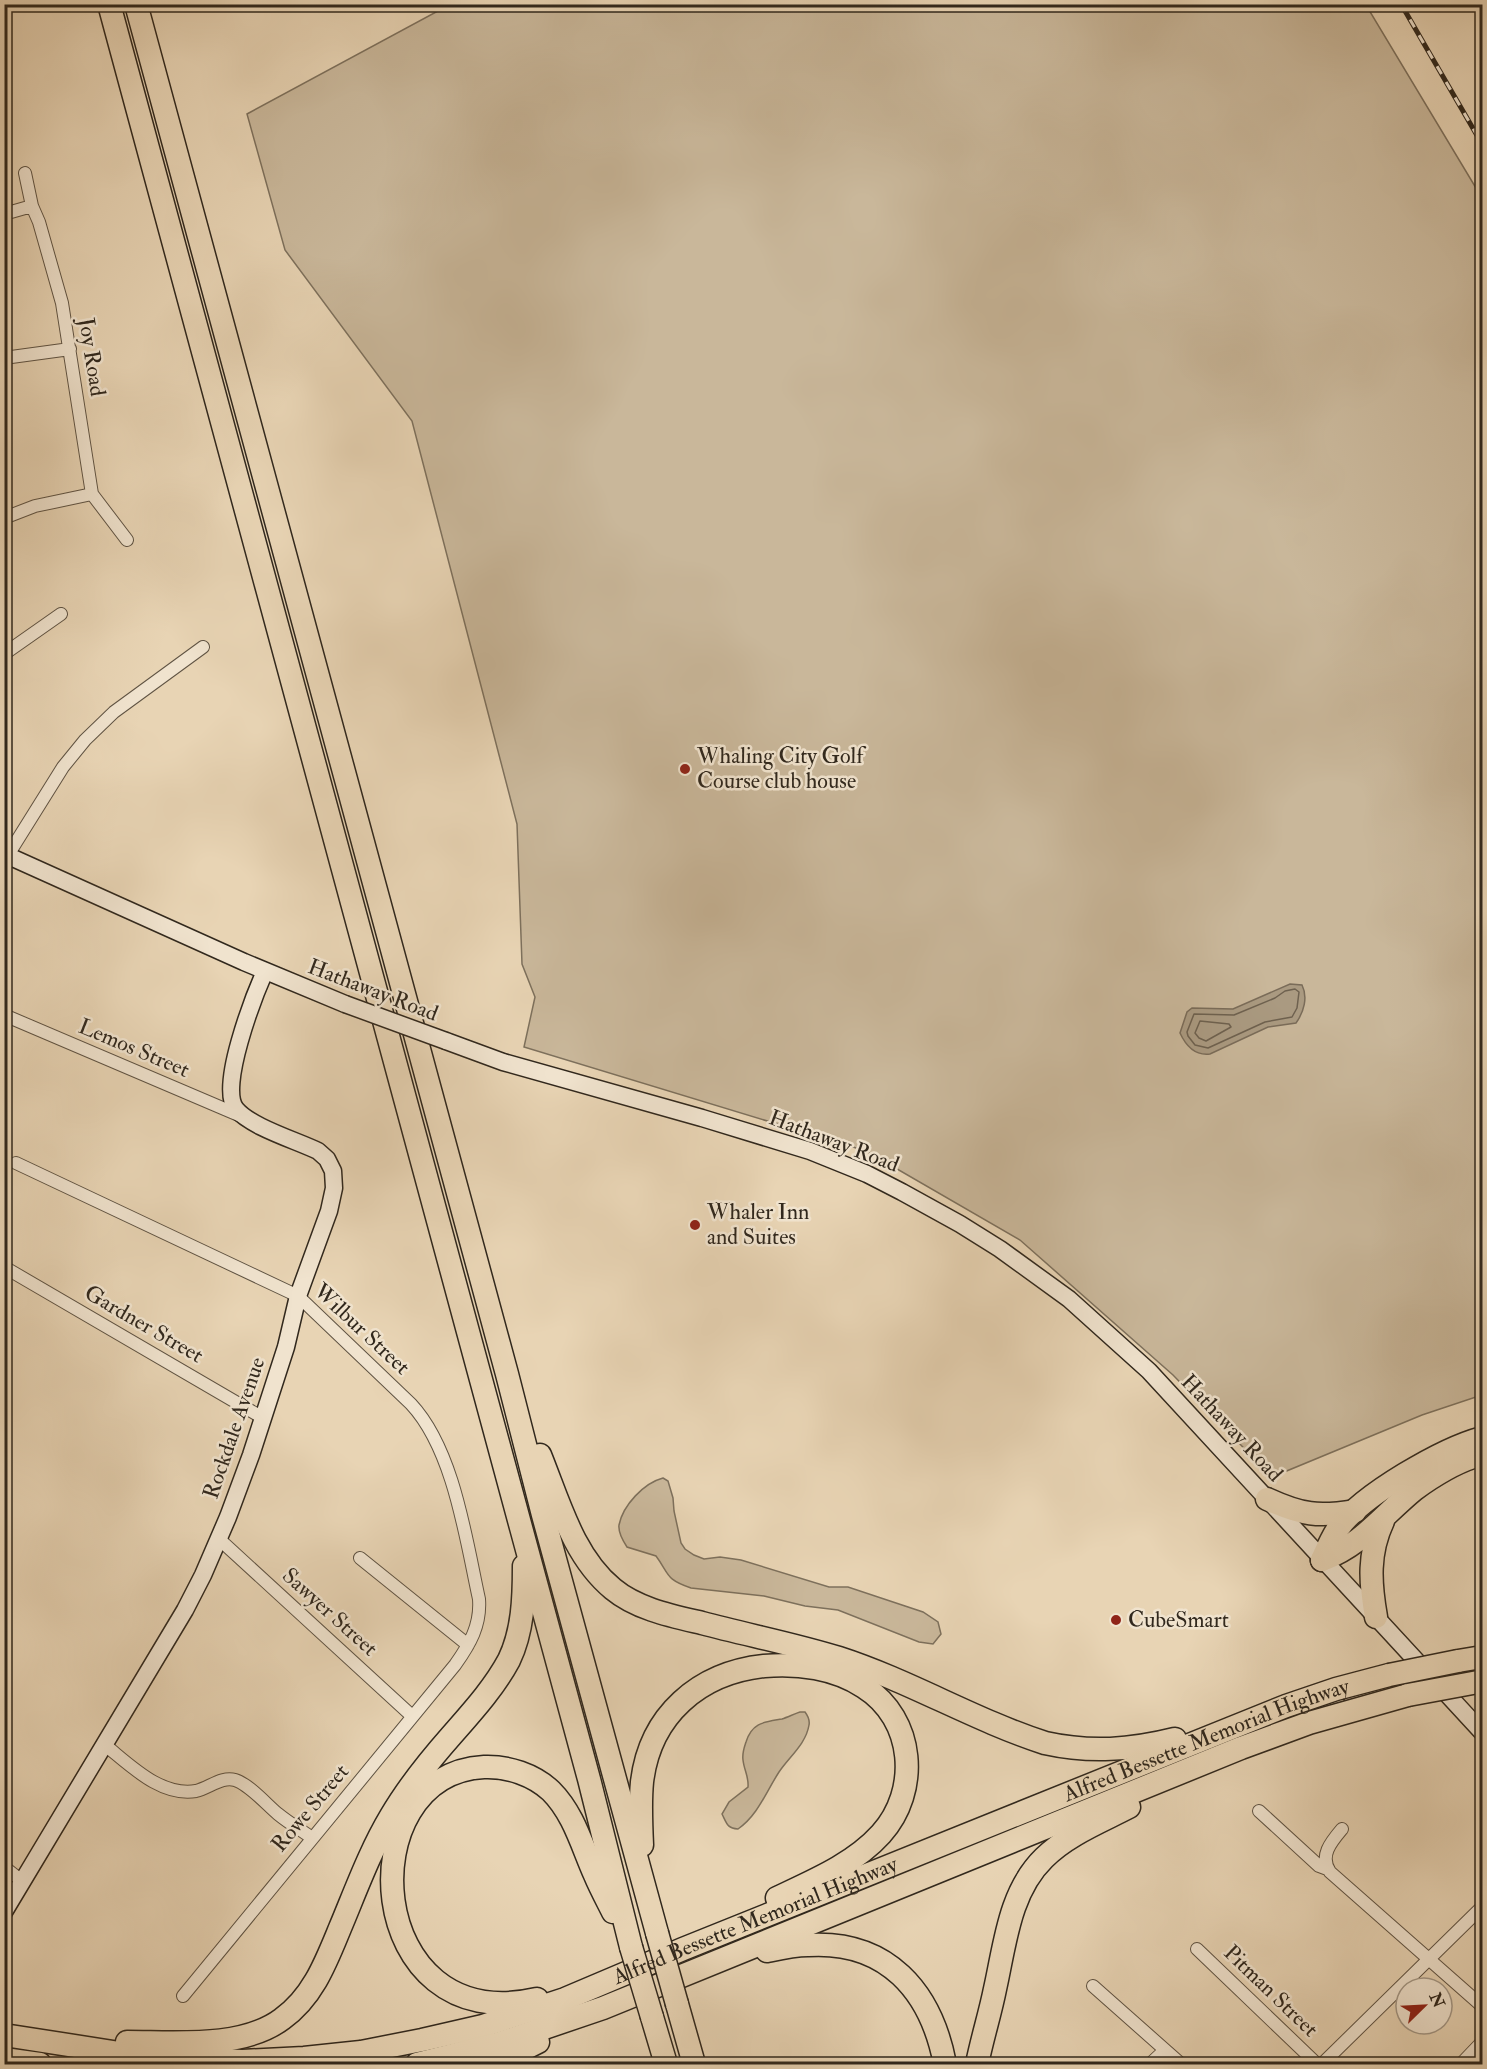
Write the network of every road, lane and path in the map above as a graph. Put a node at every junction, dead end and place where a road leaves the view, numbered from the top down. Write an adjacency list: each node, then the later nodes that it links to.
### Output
1 (110, 4): 28 (highway)
2 (136, 4): 21 (highway)
3 (25, 173): 4 (street, Joy Road)
4 (32, 206): 5 (street); 6 (street, Joy Road)
5 (4, 214)
6 (70, 349): 7 (street); 8 (street, Joy Road)
7 (4, 358)
8 (92, 494): 9 (street); 10 (street, Joy Road)
9 (4, 518)
10 (127, 540)
11 (61, 614): 13 (street)
12 (203, 647): 14 (street)
13 (4, 654)
14 (6, 855): 15 (main road, Hathaway Road)
15 (265, 971): 17 (main road, Rockdale Avenue); 25 (main road, Hathaway Road, bridge)
16 (4, 1015): 17 (street, Lemos Street)
17 (248, 1119): 20 (main road, Rockdale Avenue)
18 (16, 1163): 20 (street, Wilbur Street)
19 (4, 1266): 22 (street, Gardner Street)
20 (298, 1296): 22 (main road, Rockdale Avenue); 33 (street, Wilbur Street)
21 (507, 1374): 36 (highway); 47 (highway)
22 (263, 1418): 29 (main road, Rockdale Avenue)
23 (1482, 1438): 26 (highway)
24 (1482, 1454): 27 (highway)
25 (1267, 1499): 26 (highway); 31 (main road, Hathaway Road)
26 (1355, 1511): 31 (highway)
27 (1385, 1516): 31 (highway); 32 (highway)
28 (522, 1532): 51 (highway); 62 (highway)
29 (219, 1539): 37 (street, Sawyer Street); 40 (main road, Rockdale Avenue)
30 (360, 1558): 33 (street)
31 (1322, 1560): 32 (main road, Hathaway Road)
32 (1376, 1617): 38 (main road, Hathaway Road)
33 (468, 1645): 37 (street, Rowe Street)
34 (1473, 1658): 36 (highway, Alfred Bessette Memorial Highway, bridge)
35 (1480, 1682): 39 (highway, Alfred Bessette Memorial Highway, bridge)
36 (1286, 1706): 50 (highway, Alfred Bessette Memorial Highway)
37 (412, 1716): 43 (street, Rowe Street)
38 (1482, 1732)
39 (1277, 1734): 53 (highway, Alfred Bessette Memorial Highway); 73 (highway)
40 (105, 1745): 43 (street); 46 (main road, Rockdale Avenue)
41 (1258, 1811): 45 (street)
42 (1342, 1829): 45 (street)
43 (312, 1838): 57 (street, Rowe Street)
44 (4, 1867): 46 (street)
45 (1327, 1869): 54 (street)
46 (22, 1881): 49 (main road, Rockdale Avenue)
47 (647, 1894): 50 (highway); 59 (highway, bridge)
48 (1482, 1907): 54 (street)
49 (4, 1912)
50 (715, 1936): 55 (highway, Alfred Bessette Memorial Highway)
51 (631, 1947): 55 (highway); 69 (highway, bridge)
52 (1197, 1949): 76 (street, Pitman Street)
53 (730, 1956): 60 (highway, Alfred Bessette Memorial Highway); 72 (highway)
54 (1428, 1959): 58 (street); 77 (street)
55 (625, 1974): 62 (highway, Alfred Bessette Memorial Highway)
56 (1093, 1986): 64 (street)
57 (183, 1996)
58 (1482, 2006)
59 (678, 2008): 70 (highway); 71 (highway)
60 (594, 2011): 67 (highway, Alfred Bessette Memorial Highway); 68 (highway)
61 (4, 2035): 62 (highway, Alfred Bessette Memorial Highway)
62 (28, 2040)
63 (1482, 2042): 78 (street)
64 (1165, 2050): 74 (street); 75 (street)
65 (4, 2059): 66 (highway)
66 (40, 2064)
67 (417, 2064)
68 (494, 2064)
69 (666, 2064)
70 (694, 2064)
71 (705, 2064)
72 (945, 2064)
73 (977, 2064)
74 (1150, 2064)
75 (1181, 2064)
76 (1317, 2064)
77 (1322, 2064)
78 (1461, 2064)

